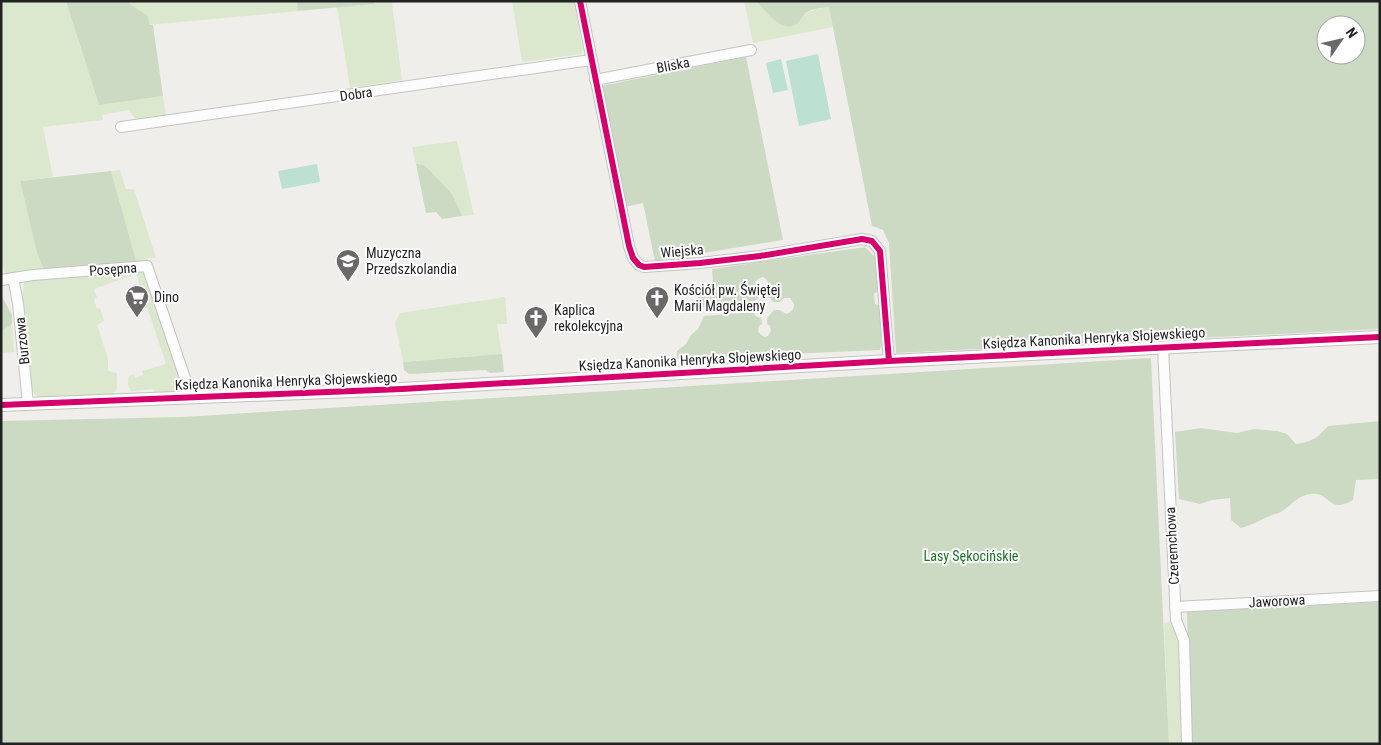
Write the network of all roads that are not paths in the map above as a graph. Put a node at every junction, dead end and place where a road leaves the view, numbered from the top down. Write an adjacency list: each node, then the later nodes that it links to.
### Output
1 (580, 1): 3 (street, Wiejska)
2 (751, 50): 4 (street, Bliska)
3 (591, 60): 4 (street, Wiejska); 5 (street, Dobra)
4 (595, 80): 10 (street, Wiejska)
5 (122, 127)
6 (13, 278): 7 (street, Posępna); 11 (street, Posępna); 12 (street, Burzowa)
7 (1, 280)
8 (1380, 337): 9 (street, Księdza Kanonika Henryka Słojewskiego)
9 (1163, 347): 10 (street, Księdza Kanonika Henryka Słojewskiego); 15 (street, Czeremchowa)
10 (889, 361): 11 (street, Księdza Kanonika Henryka Słojewskiego)
11 (189, 398): 12 (street, Księdza Kanonika Henryka Słojewskiego)
12 (28, 404): 13 (street, Księdza Kanonika Henryka Słojewskiego)
13 (1, 405)
14 (1380, 596): 15 (street, Jaworowa)
15 (1175, 607): 16 (street, Czeremchowa)
16 (1187, 744)

